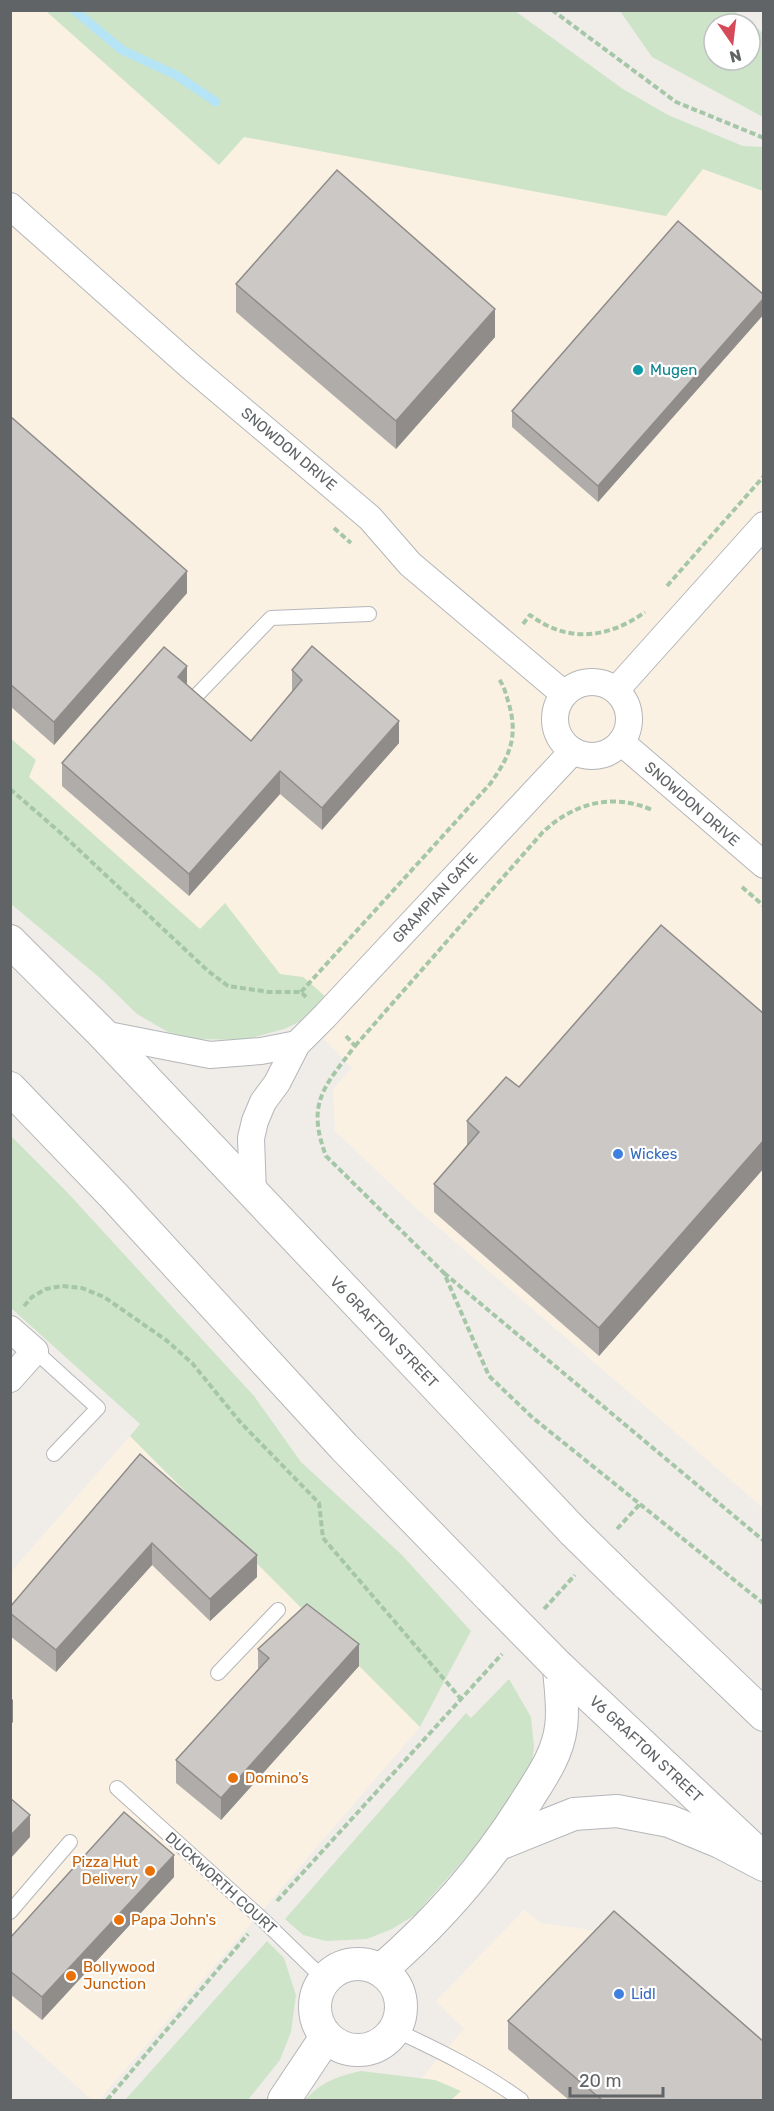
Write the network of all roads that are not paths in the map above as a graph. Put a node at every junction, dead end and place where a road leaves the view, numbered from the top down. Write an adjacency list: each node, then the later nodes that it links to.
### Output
1 (10, 206): 6 (street, SNOWDON DRIVE)
2 (764, 525): 4 (street)
3 (369, 614): 5 (lane)
4 (616, 690): 6 (street); 7 (street)
5 (198, 694)
6 (564, 694): 8 (street)
7 (621, 742): 8 (street); 9 (street, SNOWDON DRIVE)
8 (573, 751): 12 (street, GRAMPIAN GATE)
9 (764, 865)
10 (10, 941): 11 (street, V6 GRAFTON STREET)
11 (103, 1034): 12 (street); 14 (street, V6 GRAFTON STREET)
12 (297, 1044): 14 (street, GRAMPIAN GATE)
13 (10, 1088): 20 (street, V6 GRAFTON STREET, bridge)
14 (253, 1194): 22 (street, V6 GRAFTON STREET, bridge)
15 (14, 1321): 16 (street)
16 (35, 1351): 17 (street); 18 (lane)
17 (10, 1379)
18 (54, 1454)
19 (278, 1610): 21 (lane)
20 (559, 1667): 25 (street); 26 (street, V6 GRAFTON STREET)
21 (218, 1672)
22 (764, 1715)
23 (117, 1788): 30 (lane, DUCKWORTH COURT)
24 (70, 1842): 28 (lane)
25 (499, 1844): 27 (street); 29 (street)
26 (764, 1859)
27 (764, 1865)
28 (10, 1912)
29 (381, 1970): 30 (street); 31 (street)
30 (325, 1980): 32 (street)
31 (395, 2030): 32 (street); 34 (lane)
32 (326, 2037): 33 (street)
33 (284, 2100)
34 (522, 2100)

